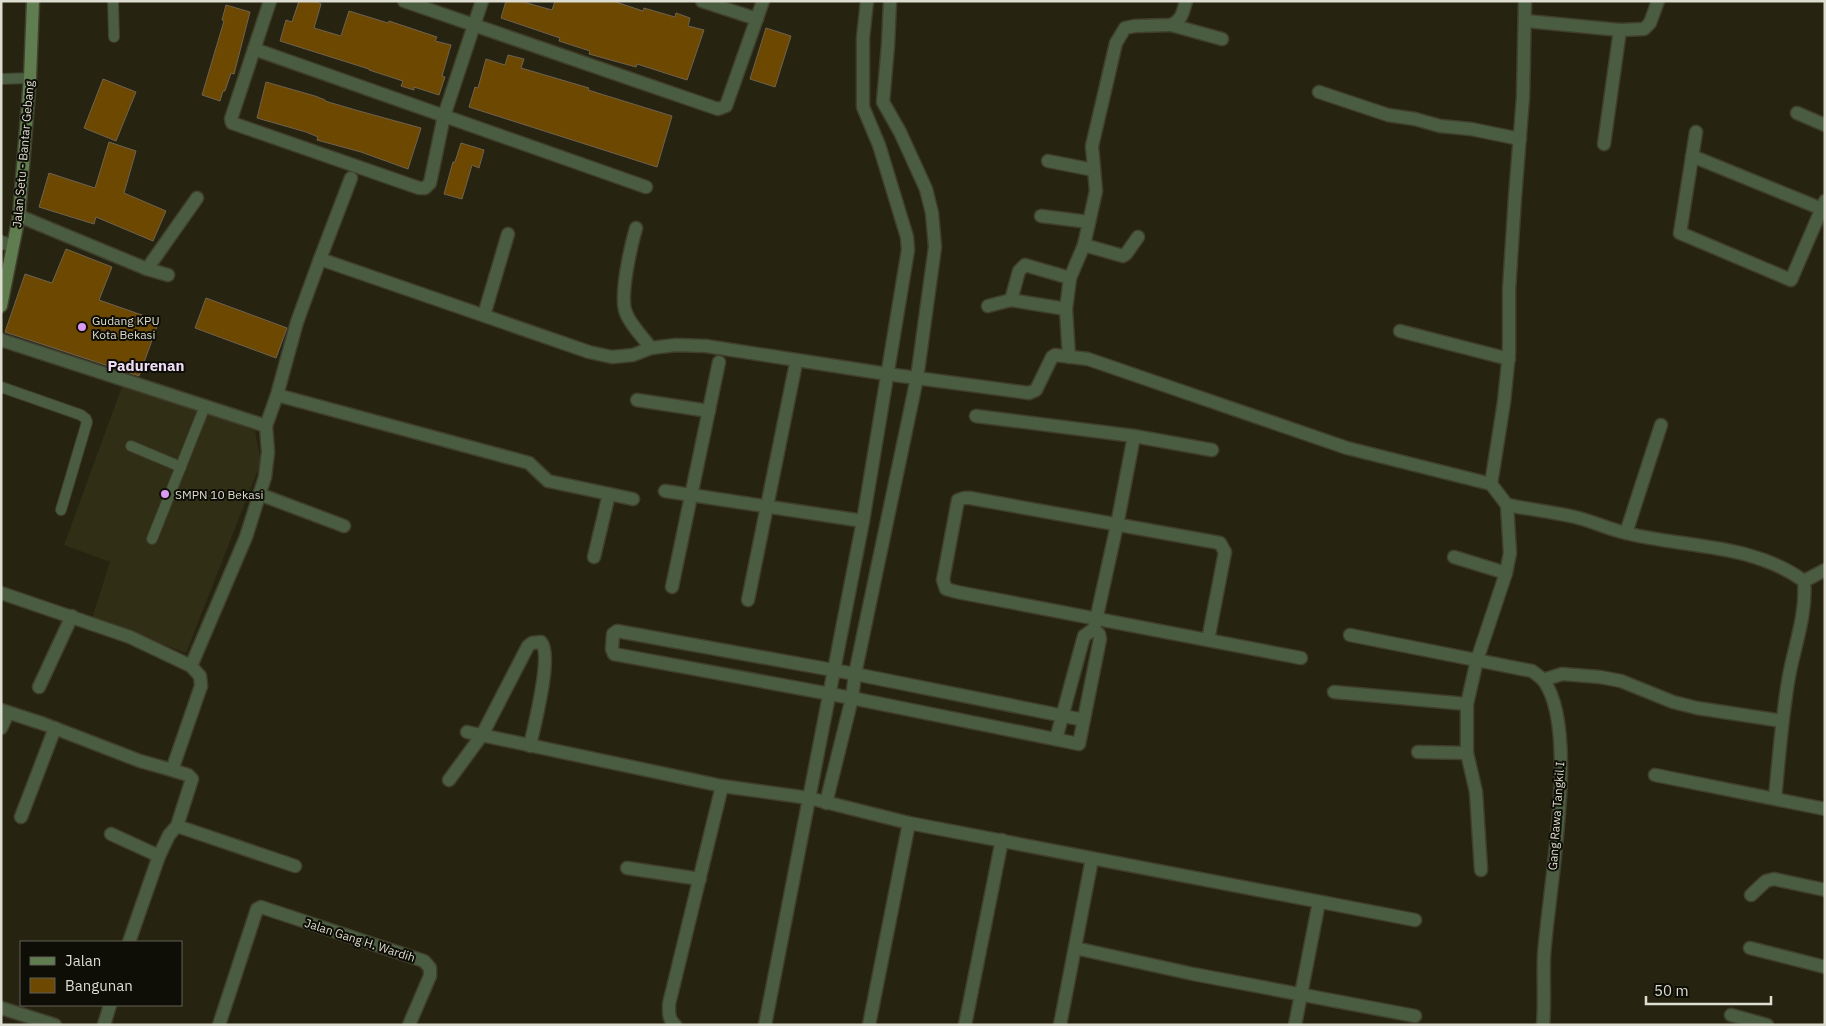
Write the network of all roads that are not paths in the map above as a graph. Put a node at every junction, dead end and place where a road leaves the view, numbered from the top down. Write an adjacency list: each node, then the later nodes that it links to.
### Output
1 (33, 1): 21 (main road, Jalan Setu - Bantar Gebang)
2 (113, 1): 18 (lane)
3 (270, 1): 20 (street)
4 (404, 1): 16 (street)
5 (482, 1): 16 (street)
6 (702, 1): 13 (street)
7 (763, 1): 13 (street)
8 (867, 1): 25 (street)
9 (890, 1): 24 (street)
10 (1186, 1): 15 (street)
11 (1525, 1): 14 (street)
12 (1658, 1): 17 (street)
13 (757, 19): 16 (street)
14 (1526, 21): 17 (street); 30 (street)
15 (1171, 24): 19 (street); 34 (street)
16 (474, 25): 27 (street)
17 (1620, 30): 31 (street)
18 (114, 37)
19 (1222, 39)
20 (254, 49): 27 (street); 27 (street)
21 (30, 78): 22 (lane); 39 (main road, Jalan Setu - Bantar Gebang)
22 (1, 79)
23 (1319, 92): 30 (street)
24 (883, 102): 25 (street); 64 (street)
25 (863, 107): 63 (street)
26 (1797, 114): 28 (street)
27 (444, 116): 36 (street)
28 (1825, 125)
29 (1696, 132): 32 (street)
30 (1520, 139): 60 (street)
31 (1604, 144)
32 (1692, 156): 38 (street); 38 (street)
33 (1048, 161): 34 (street)
34 (1094, 170): 41 (street)
35 (352, 178): 47 (street)
36 (646, 187)
37 (197, 198): 48 (street)
38 (1823, 205)
39 (20, 216): 45 (main road, Jalan Setu - Bantar Gebang); 48 (street)
40 (1041, 216): 41 (street)
41 (1089, 222): 46 (street)
42 (636, 228): 58 (street)
43 (508, 234): 55 (street)
44 (1138, 237): 46 (street)
45 (7, 244): 52 (main road, Jalan Setu - Bantar Gebang)
46 (1084, 245): 50 (street)
47 (320, 259): 55 (street); 66 (street)
48 (147, 269): 49 (street)
49 (168, 275)
50 (1070, 278): 51 (street); 54 (street)
51 (1011, 300): 53 (street); 54 (street)
52 (1, 306)
53 (988, 306)
54 (1066, 309): 59 (street)
55 (484, 315): 58 (street)
56 (1400, 331): 60 (street)
57 (1, 340): 68 (street)
58 (651, 348): 63 (street)
59 (1069, 358): 64 (street); 77 (street)
60 (1509, 359): 77 (street)
61 (719, 362): 69 (street)
62 (795, 368): 84 (street)
63 (887, 374): 64 (street); 86 (street)
64 (917, 378): 107 (street)
65 (1, 387): 85 (lane)
66 (277, 395): 72 (street); 80 (street)
67 (636, 400): 69 (street)
68 (205, 406): 72 (street); 76 (lane)
69 (708, 410): 81 (street)
70 (976, 416): 73 (street)
71 (1661, 425): 89 (street)
72 (266, 426): 79 (street)
73 (1134, 436): 75 (street); 87 (street)
74 (131, 446): 76 (lane)
75 (1212, 450)
76 (181, 467): 90 (lane)
77 (1491, 484): 83 (street)
78 (665, 491): 81 (street)
79 (260, 494): 88 (street); 105 (street)
80 (609, 494): 82 (street); 91 (street)
81 (691, 495): 84 (street); 96 (street)
82 (633, 499)
83 (1507, 505): 89 (street); 94 (street)
84 (767, 507): 86 (street); 98 (street)
85 (61, 510)
86 (863, 521): 106 (street)
87 (1117, 525): 100 (street); 100 (street); 102 (street)
88 (344, 526)
89 (1626, 533): 95 (street)
90 (152, 539)
91 (594, 557)
92 (1454, 557): 94 (street)
93 (1825, 570): 95 (street)
94 (1506, 573): 104 (street)
95 (1804, 581): 119 (street)
96 (672, 586)
97 (1, 593): 99 (street)
98 (748, 600)
99 (72, 616): 105 (street); 109 (street)
100 (1095, 624): 102 (street); 112 (street); 114 (street)
101 (1350, 635): 104 (street)
102 (1208, 640): 103 (street)
103 (1301, 658)
104 (1477, 660): 108 (street); 115 (street)
105 (191, 666): 128 (street)
106 (834, 671): 107 (street); 111 (street); 111 (street)
107 (855, 674): 113 (street); 117 (street)
108 (1552, 676): 119 (street); 170 (street, Gang Rawa Tangkil I)
109 (40, 687)
110 (1334, 692): 115 (street)
111 (828, 694): 113 (street); 132 (street)
112 (1068, 695): 114 (street); 117 (street)
113 (852, 698): 124 (street); 134 (street)
114 (1088, 701): 118 (street)
115 (1467, 704): 127 (street)
116 (5, 712): 120 (street); 121 (street)
117 (1062, 716): 118 (street); 124 (street)
118 (1084, 720): 124 (street)
119 (1782, 721): 133 (street)
120 (1, 728)
121 (55, 728): 128 (street); 136 (street)
122 (467, 732): 123 (street)
123 (482, 735): 125 (street); 125 (street); 130 (street)
124 (1056, 739)
125 (530, 746): 131 (street)
126 (1418, 752): 127 (street)
127 (1467, 753): 145 (street)
128 (172, 770): 138 (street)
129 (1655, 775): 133 (street)
130 (449, 780)
131 (722, 786): 132 (street); 146 (street)
132 (809, 798): 134 (street); 165 (street)
133 (1775, 798): 135 (street)
134 (826, 803): 137 (street)
135 (1825, 809)
136 (22, 817)
137 (909, 823): 140 (street); 166 (street)
138 (177, 826): 141 (street); 143 (street)
139 (111, 834): 141 (street)
140 (1002, 840): 142 (street); 167 (street)
141 (159, 856): 151 (street)
142 (1092, 858): 149 (street); 152 (street)
143 (295, 866)
144 (627, 868): 146 (street)
145 (1481, 870)
146 (700, 879): 164 (street)
147 (1825, 890): 148 (street)
148 (1751, 895)
149 (1319, 902): 150 (street); 155 (street)
150 (1415, 920)
151 (129, 941)
152 (1075, 948): 155 (street); 168 (street)
153 (1750, 948): 154 (street)
154 (1825, 967)
155 (1301, 995): 159 (street); 169 (street)
156 (110, 1006): 161 (street)
157 (1, 1008): 160 (street)
158 (1731, 1014): 171 (street)
159 (1415, 1016)
160 (55, 1025)
161 (104, 1025)
162 (219, 1025): 163 (street, Jalan Gang H. Wardih)
163 (409, 1025)
164 (675, 1025)
165 (765, 1025)
166 (869, 1025)
167 (966, 1025)
168 (1060, 1025)
169 (1295, 1025)
170 (1543, 1025)
171 (1767, 1025)

